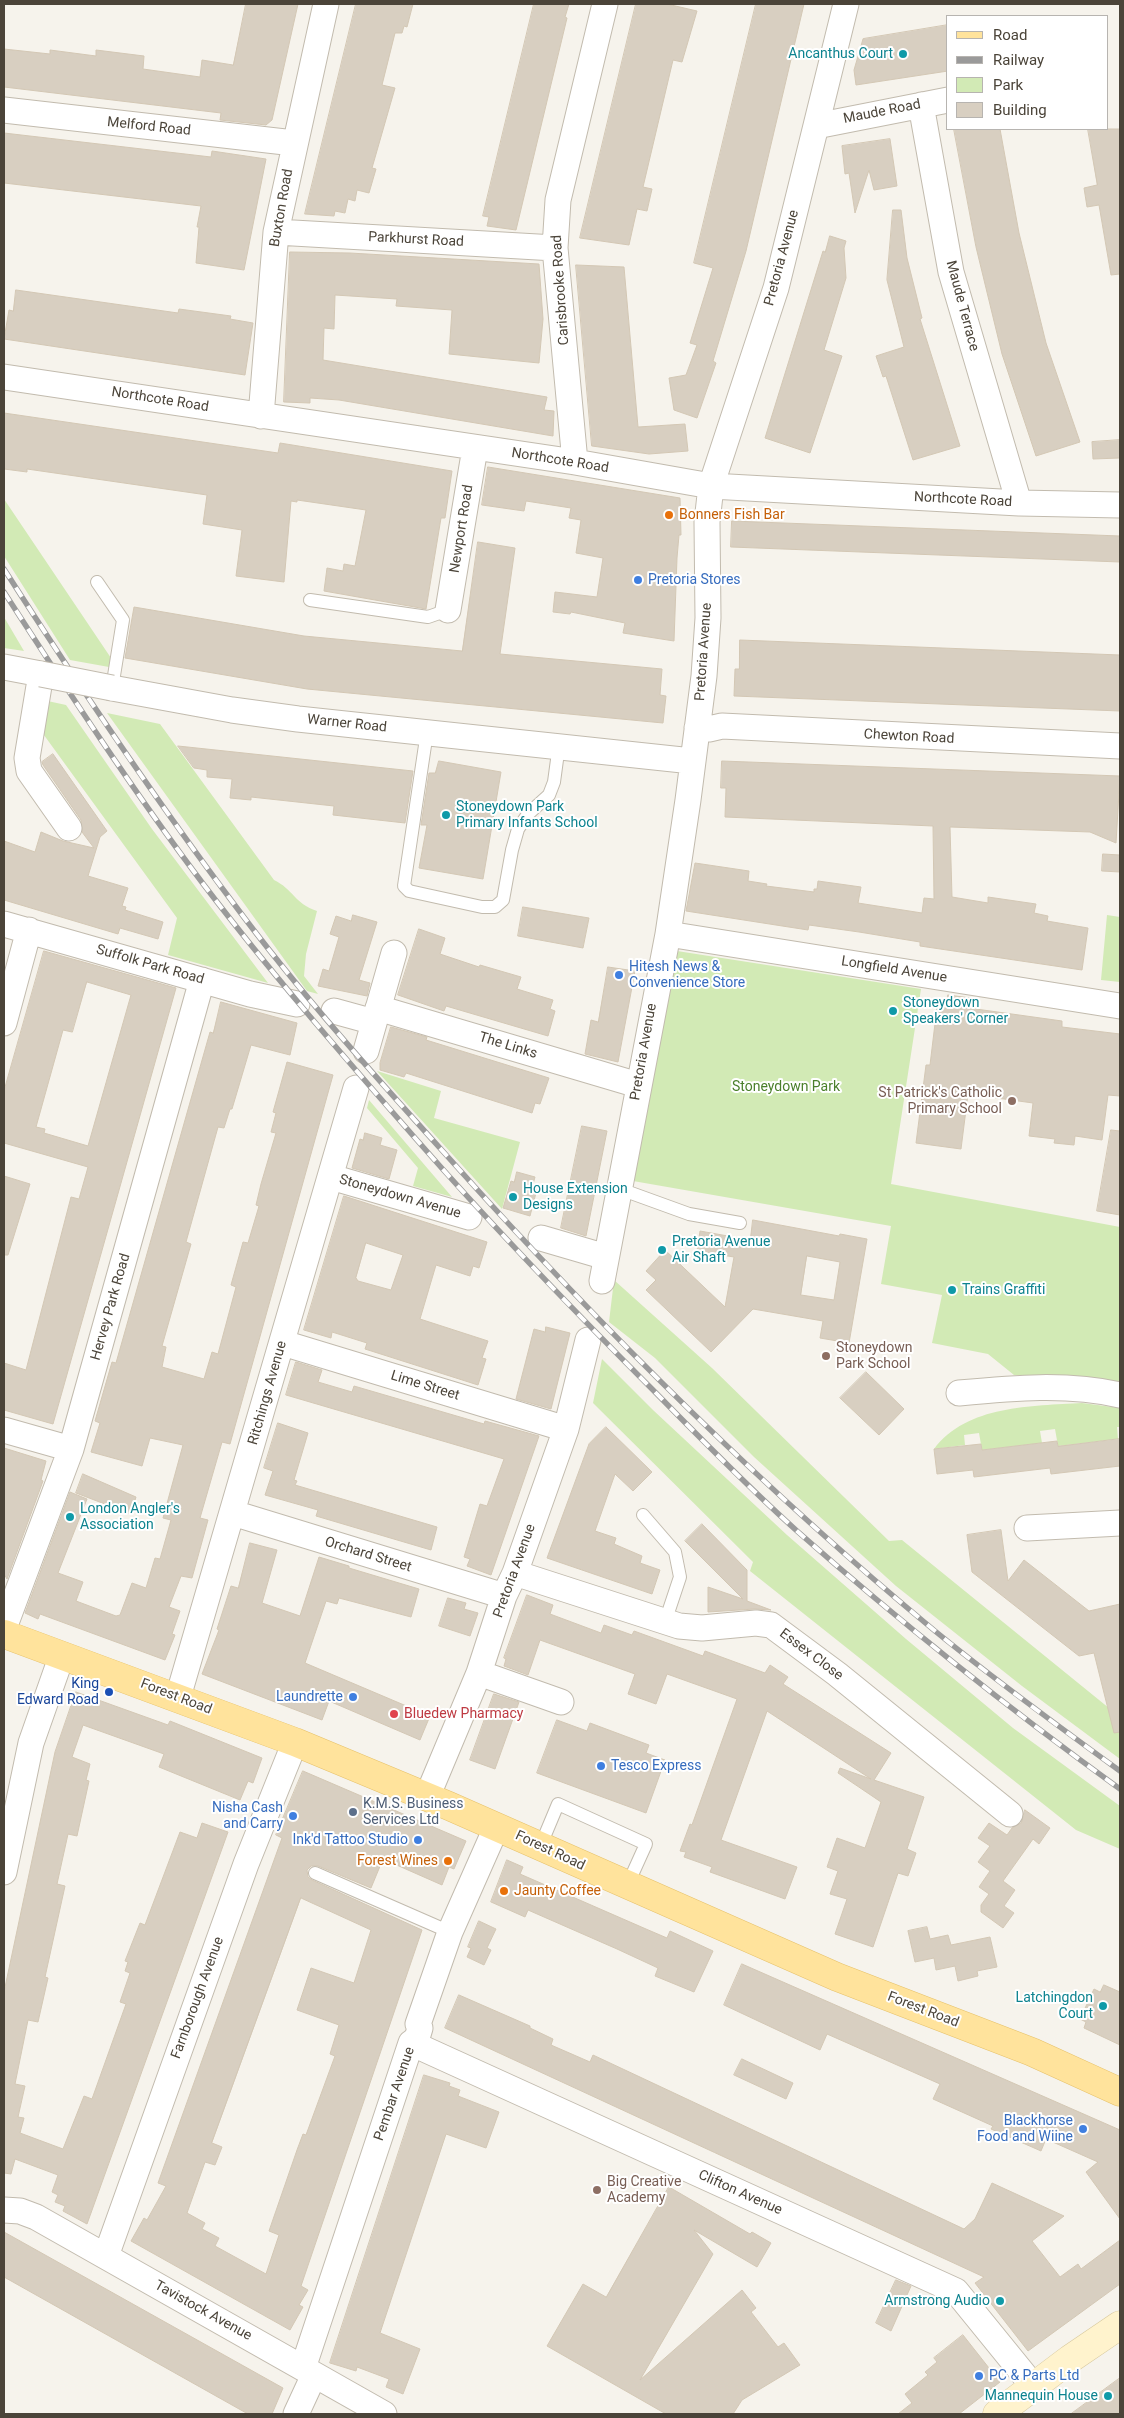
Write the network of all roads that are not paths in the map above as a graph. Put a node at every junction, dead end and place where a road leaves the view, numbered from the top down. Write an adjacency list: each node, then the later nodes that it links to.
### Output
1 (326, 4): 8 (street, Buxton Road)
2 (606, 4): 10 (street, Carisbrooke Road)
3 (846, 4): 7 (street, Pretoria Avenue)
4 (946, 100): 5 (street, Maude Road)
5 (921, 105): 7 (street, Maude Road); 16 (street, Maude Terrace)
6 (4, 110): 8 (street, Melford Road)
7 (816, 126): 15 (street, Pretoria Avenue)
8 (294, 143): 9 (street, Buxton Road)
9 (276, 232): 10 (street, Parkhurst Road); 12 (street, Buxton Road)
10 (555, 248): 14 (street, Carisbrooke Road)
11 (4, 377): 12 (street, Northcote Road)
12 (262, 416): 13 (street, Northcote Road)
13 (475, 448): 14 (street, Northcote Road); 20 (street, Newport Road)
14 (575, 462): 15 (street, Northcote Road)
15 (711, 486): 16 (street, Northcote Road); 24 (street, Pretoria Avenue)
16 (1019, 503): 17 (street, Northcote Road)
17 (1120, 505)
18 (97, 582): 23 (lane)
19 (310, 600): 20 (lane)
20 (448, 610)
21 (4, 667): 22 (street, Warner Road)
22 (41, 674): 23 (street, Warner Road, bridge); 29 (street)
23 (112, 688): 25 (street, Warner Road)
24 (697, 728): 27 (street, Chewton Road); 28 (street, Pretoria Avenue)
25 (427, 732): 26 (street, Warner Road); 26 (lane)
26 (559, 746): 28 (street, Warner Road)
27 (1120, 746)
28 (692, 760): 32 (street, Pretoria Avenue)
29 (70, 828)
30 (4, 924): 31 (street, Suffolk Park Road)
31 (29, 930): 34 (street, Suffolk Park Road); 39 (street)
32 (668, 934): 36 (street, Longfield Avenue); 41 (street, Pretoria Avenue)
33 (394, 953): 38 (street)
34 (202, 980): 35 (street, Suffolk Park Road); 54 (street, Hervey Park Road)
35 (297, 1004)
36 (1120, 1006)
37 (334, 1011): 38 (street)
38 (376, 1014): 40 (street); 41 (street, The Links)
39 (4, 1023)
40 (366, 1051)
41 (638, 1085): 44 (street, Pretoria Avenue)
42 (356, 1088): 43 (street, Ritchings Avenue)
43 (331, 1177): 45 (street, Stoneydown Avenue); 49 (street, Ritchings Avenue)
44 (620, 1189): 46 (lane); 47 (street, Pretoria Avenue)
45 (469, 1217)
46 (740, 1223)
47 (542, 1238)
48 (588, 1340): 52 (street, Pretoria Avenue)
49 (283, 1343): 52 (street, Lime Street); 55 (street, Ritchings Avenue)
50 (959, 1393): 51 (street)
51 (1120, 1395)
52 (566, 1429): 59 (street, Pretoria Avenue)
53 (4, 1430): 54 (street)
54 (70, 1449): 62 (street, Hervey Park Road)
55 (233, 1514): 60 (street, Orchard Street); 66 (street, Ritchings Avenue)
56 (644, 1515): 61 (lane)
57 (1120, 1523): 58 (street)
58 (1027, 1528)
59 (515, 1573): 60 (street, Pretoria Avenue); 61 (street, Essex Close)
60 (504, 1596): 65 (street, Pretoria Avenue)
61 (665, 1622): 70 (street, Essex Close)
62 (4, 1628)
63 (4, 1634): 64 (main road, Forest Road)
64 (62, 1655): 66 (main road, Forest Road); 73 (street)
65 (479, 1673): 67 (street); 69 (street, Pretoria Avenue)
66 (178, 1697): 68 (main road, Forest Road)
67 (561, 1702)
68 (296, 1742): 69 (main road, Forest Road); 80 (street, Farnborough Avenue)
69 (427, 1797): 71 (main road, Forest Road)
70 (1010, 1814)
71 (496, 1828): 72 (main road, Forest Road); 76 (street, Pembar Avenue)
72 (540, 1847): 75 (main road, Forest Road); 75 (lane)
73 (4, 1872)
74 (316, 1873): 76 (lane)
75 (628, 1886): 78 (main road, Forest Road)
76 (450, 1932): 77 (street, Pembar Avenue)
77 (411, 2044): 82 (street, Pembar Avenue); 83 (street, Clifton Avenue)
78 (1120, 2092)
79 (12, 2210): 80 (street, Tavistock Avenue)
80 (106, 2256): 82 (street, Tavistock Avenue)
81 (1120, 2325): 83 (main road)
82 (308, 2371): 84 (street, Pembar Avenue); 85 (street, Tavistock Avenue)
83 (1034, 2387): 86 (main road)
84 (296, 2414)
85 (384, 2414)
86 (997, 2414)

